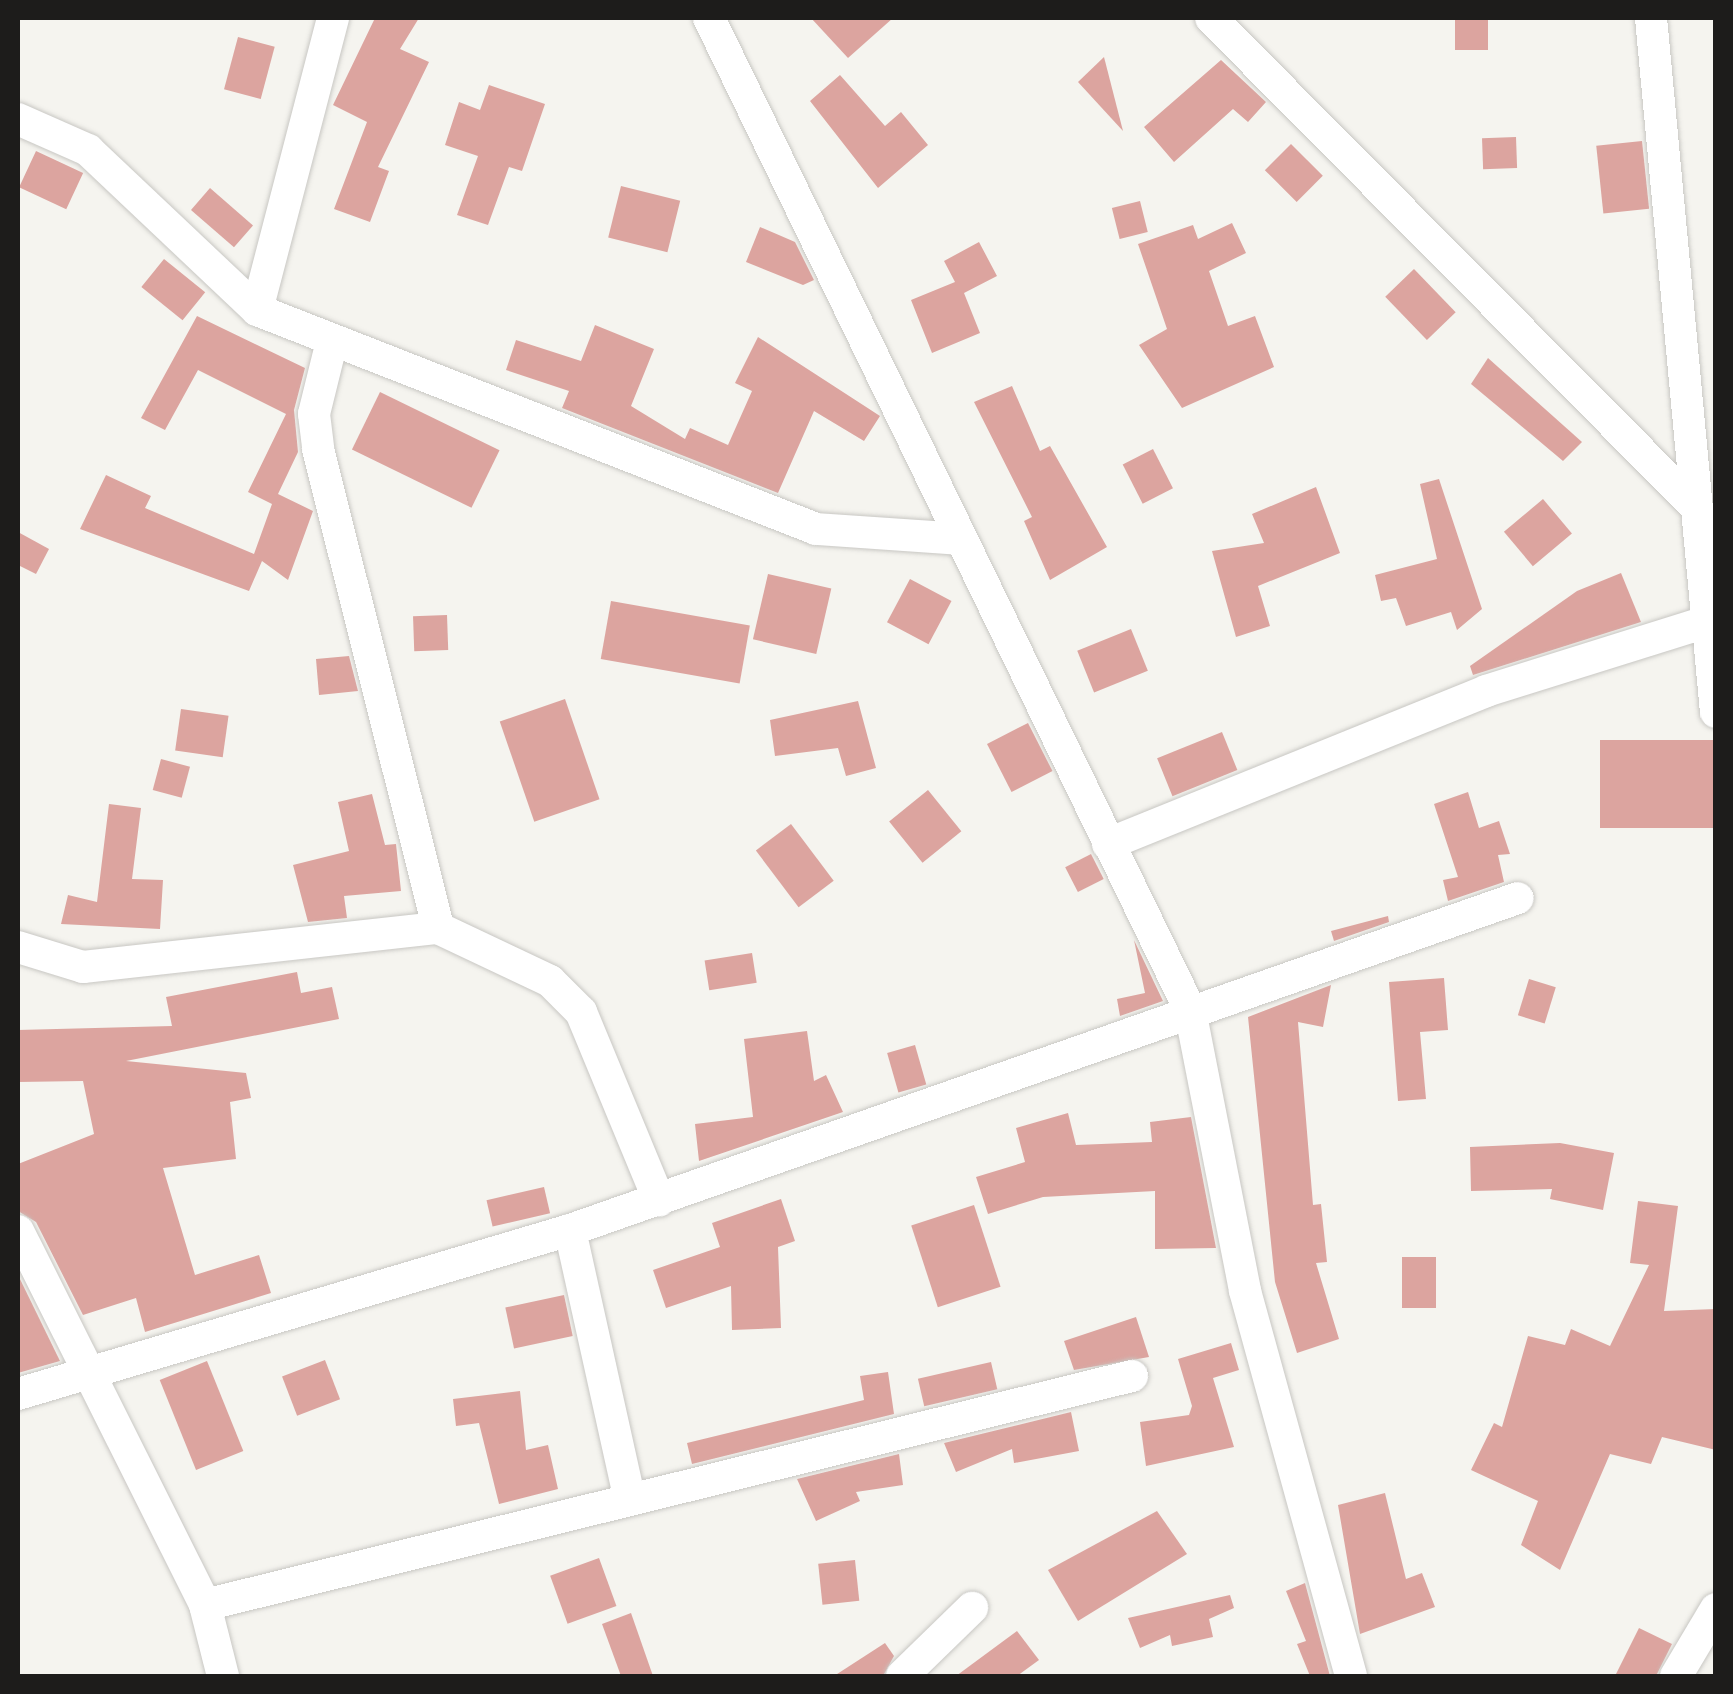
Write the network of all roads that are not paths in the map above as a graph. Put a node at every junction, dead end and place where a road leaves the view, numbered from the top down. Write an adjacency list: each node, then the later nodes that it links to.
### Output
1 (333, 18): 6 (street)
2 (709, 18): 9 (street)
3 (1211, 18): 8 (street)
4 (1651, 18): 8 (street)
5 (18, 119): 6 (street)
6 (257, 310): 7 (street)
7 (332, 341): 9 (street); 14 (street)
8 (1692, 504): 10 (street)
9 (961, 539): 12 (street)
10 (1706, 622): 11 (street); 12 (street)
11 (1716, 712)
12 (1108, 844): 16 (street)
13 (1518, 898): 16 (street)
14 (438, 928): 15 (street); 17 (street)
15 (18, 947)
16 (1190, 1010): 17 (street); 29 (street)
17 (659, 1200): 19 (street)
18 (18, 1230): 20 (street)
19 (570, 1230): 20 (street); 23 (street)
20 (95, 1376): 22 (street); 24 (street)
21 (1132, 1376): 23 (street)
22 (18, 1394)
23 (629, 1497): 24 (street)
24 (205, 1605): 27 (street)
25 (972, 1608): 28 (street)
26 (1716, 1609): 30 (street)
27 (223, 1676)
28 (902, 1676)
29 (1351, 1676)
30 (1676, 1676)

